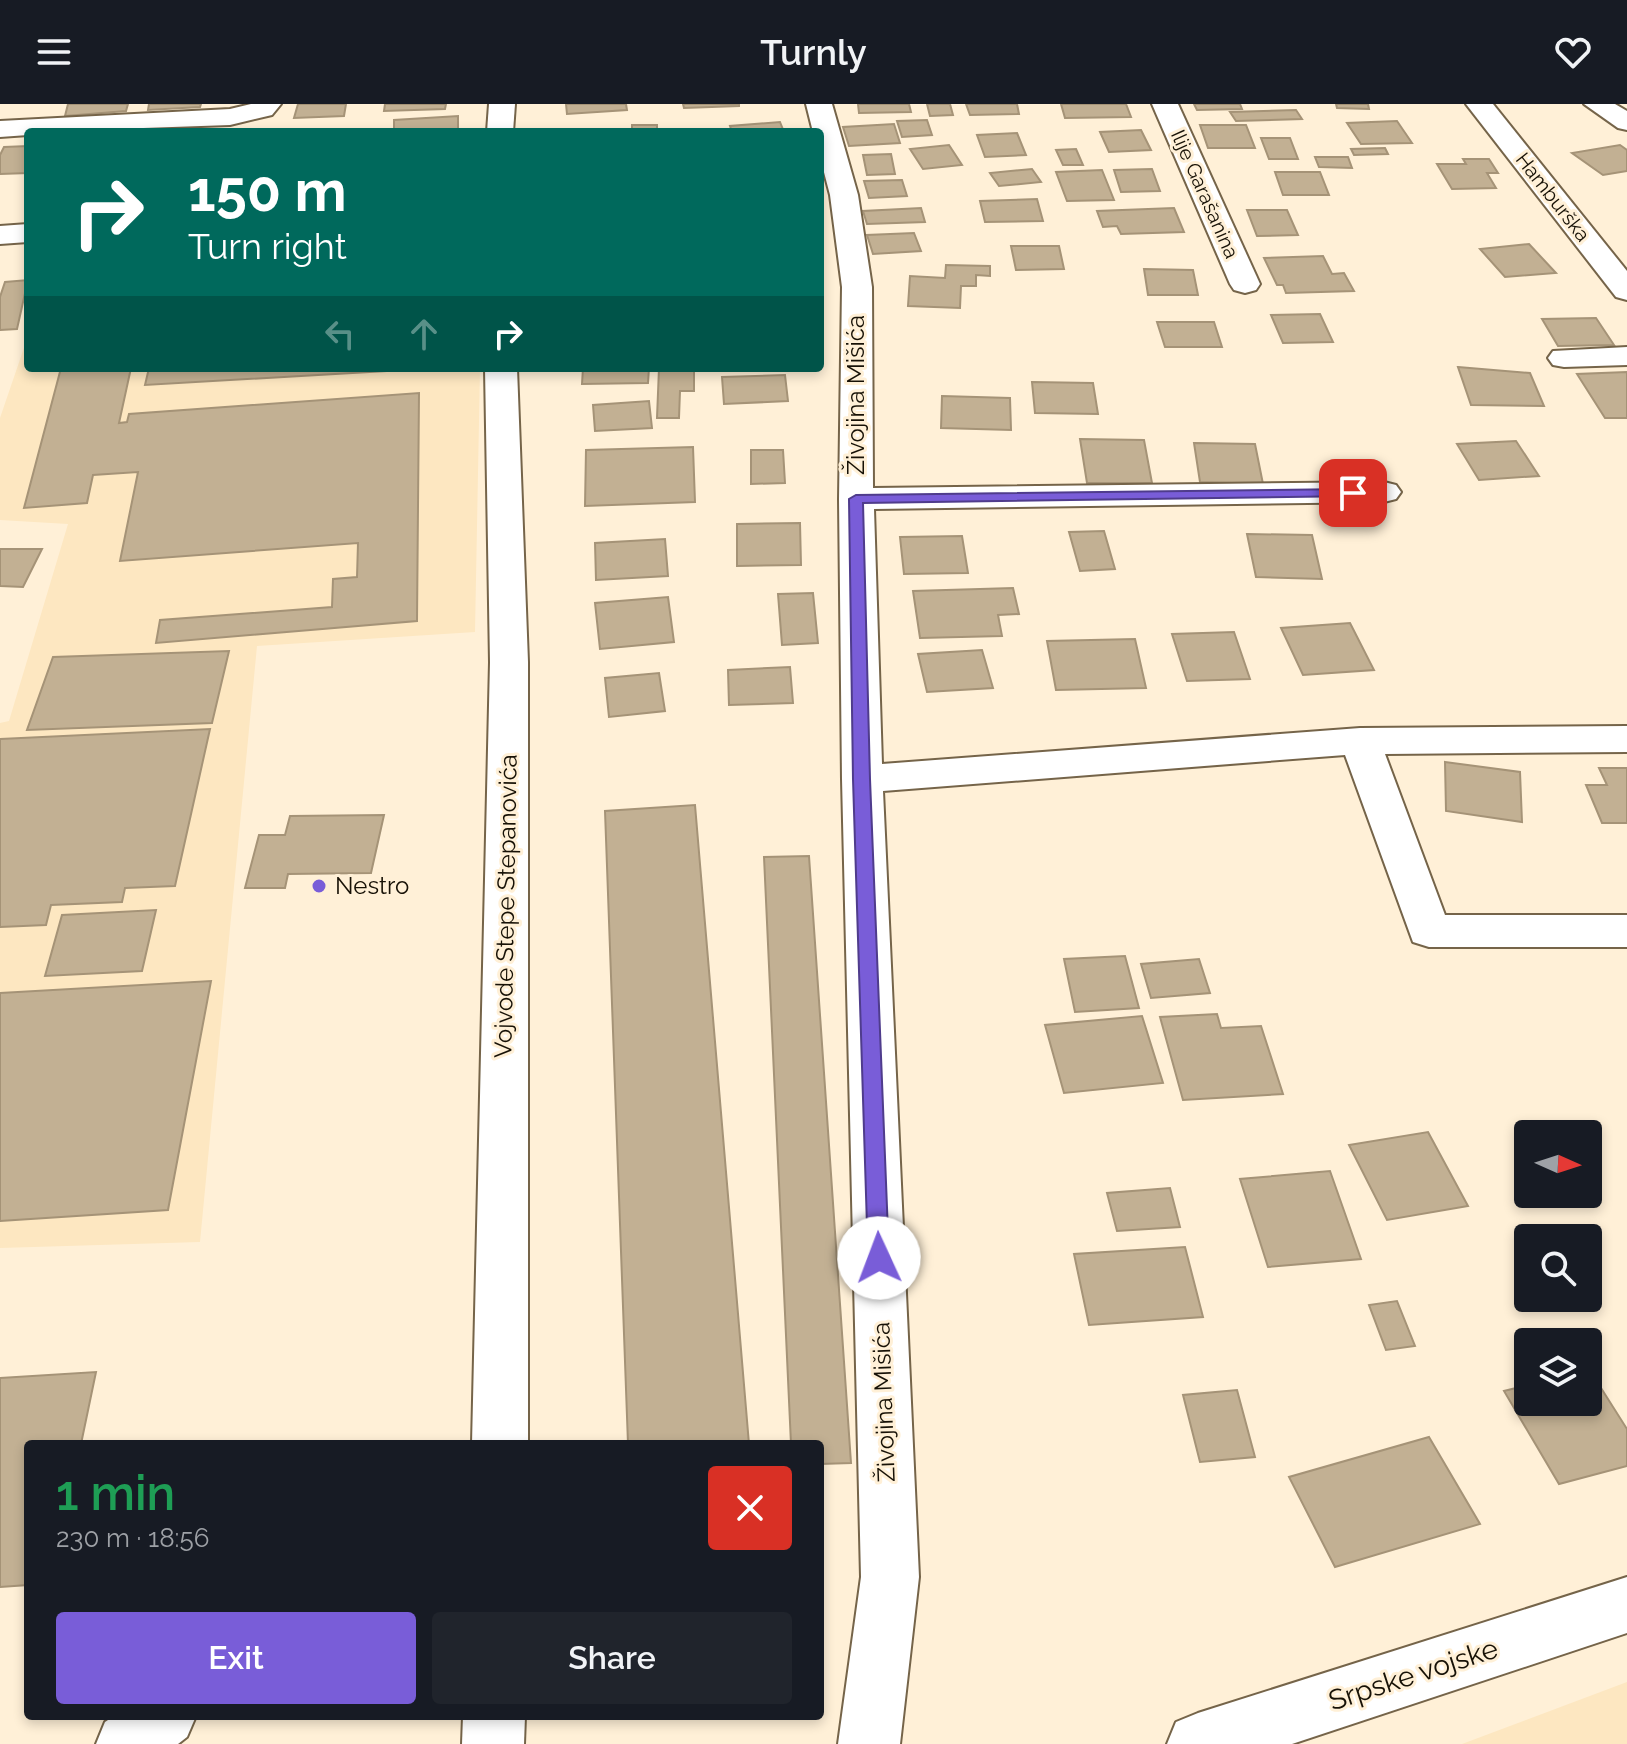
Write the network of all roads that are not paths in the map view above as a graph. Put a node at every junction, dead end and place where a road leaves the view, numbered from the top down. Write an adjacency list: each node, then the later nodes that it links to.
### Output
1 (268, 104): 9 (street)
2 (502, 104): 8 (street)
3 (819, 104): 18 (street, Živojina Mišića)
4 (1165, 104): 12 (street, Ilije Garašanina)
5 (1479, 104): 13 (street, Hamburška)
6 (1597, 104): 7 (street)
7 (1627, 122)
8 (500, 128)
9 (0, 129)
10 (24, 233): 11 (street)
11 (0, 235)
12 (1245, 284)
13 (1627, 291)
14 (1627, 356): 15 (street)
15 (1564, 358)
16 (501, 372): 23 (street, Vojvode Stepe Stepanovića)
17 (1384, 492): 18 (street)
18 (856, 499): 21 (street, Živojina Mišića)
19 (1627, 739): 20 (street)
20 (1360, 741): 21 (street); 22 (street)
21 (862, 779): 29 (street, Živojina Mišića)
22 (1627, 931)
23 (500, 1440)
24 (1627, 1605): 30 (street, Srpske vojske)
25 (160, 1720): 27 (street)
26 (494, 1720): 28 (street)
27 (127, 1744)
28 (493, 1744)
29 (869, 1744)
30 (1198, 1744)

